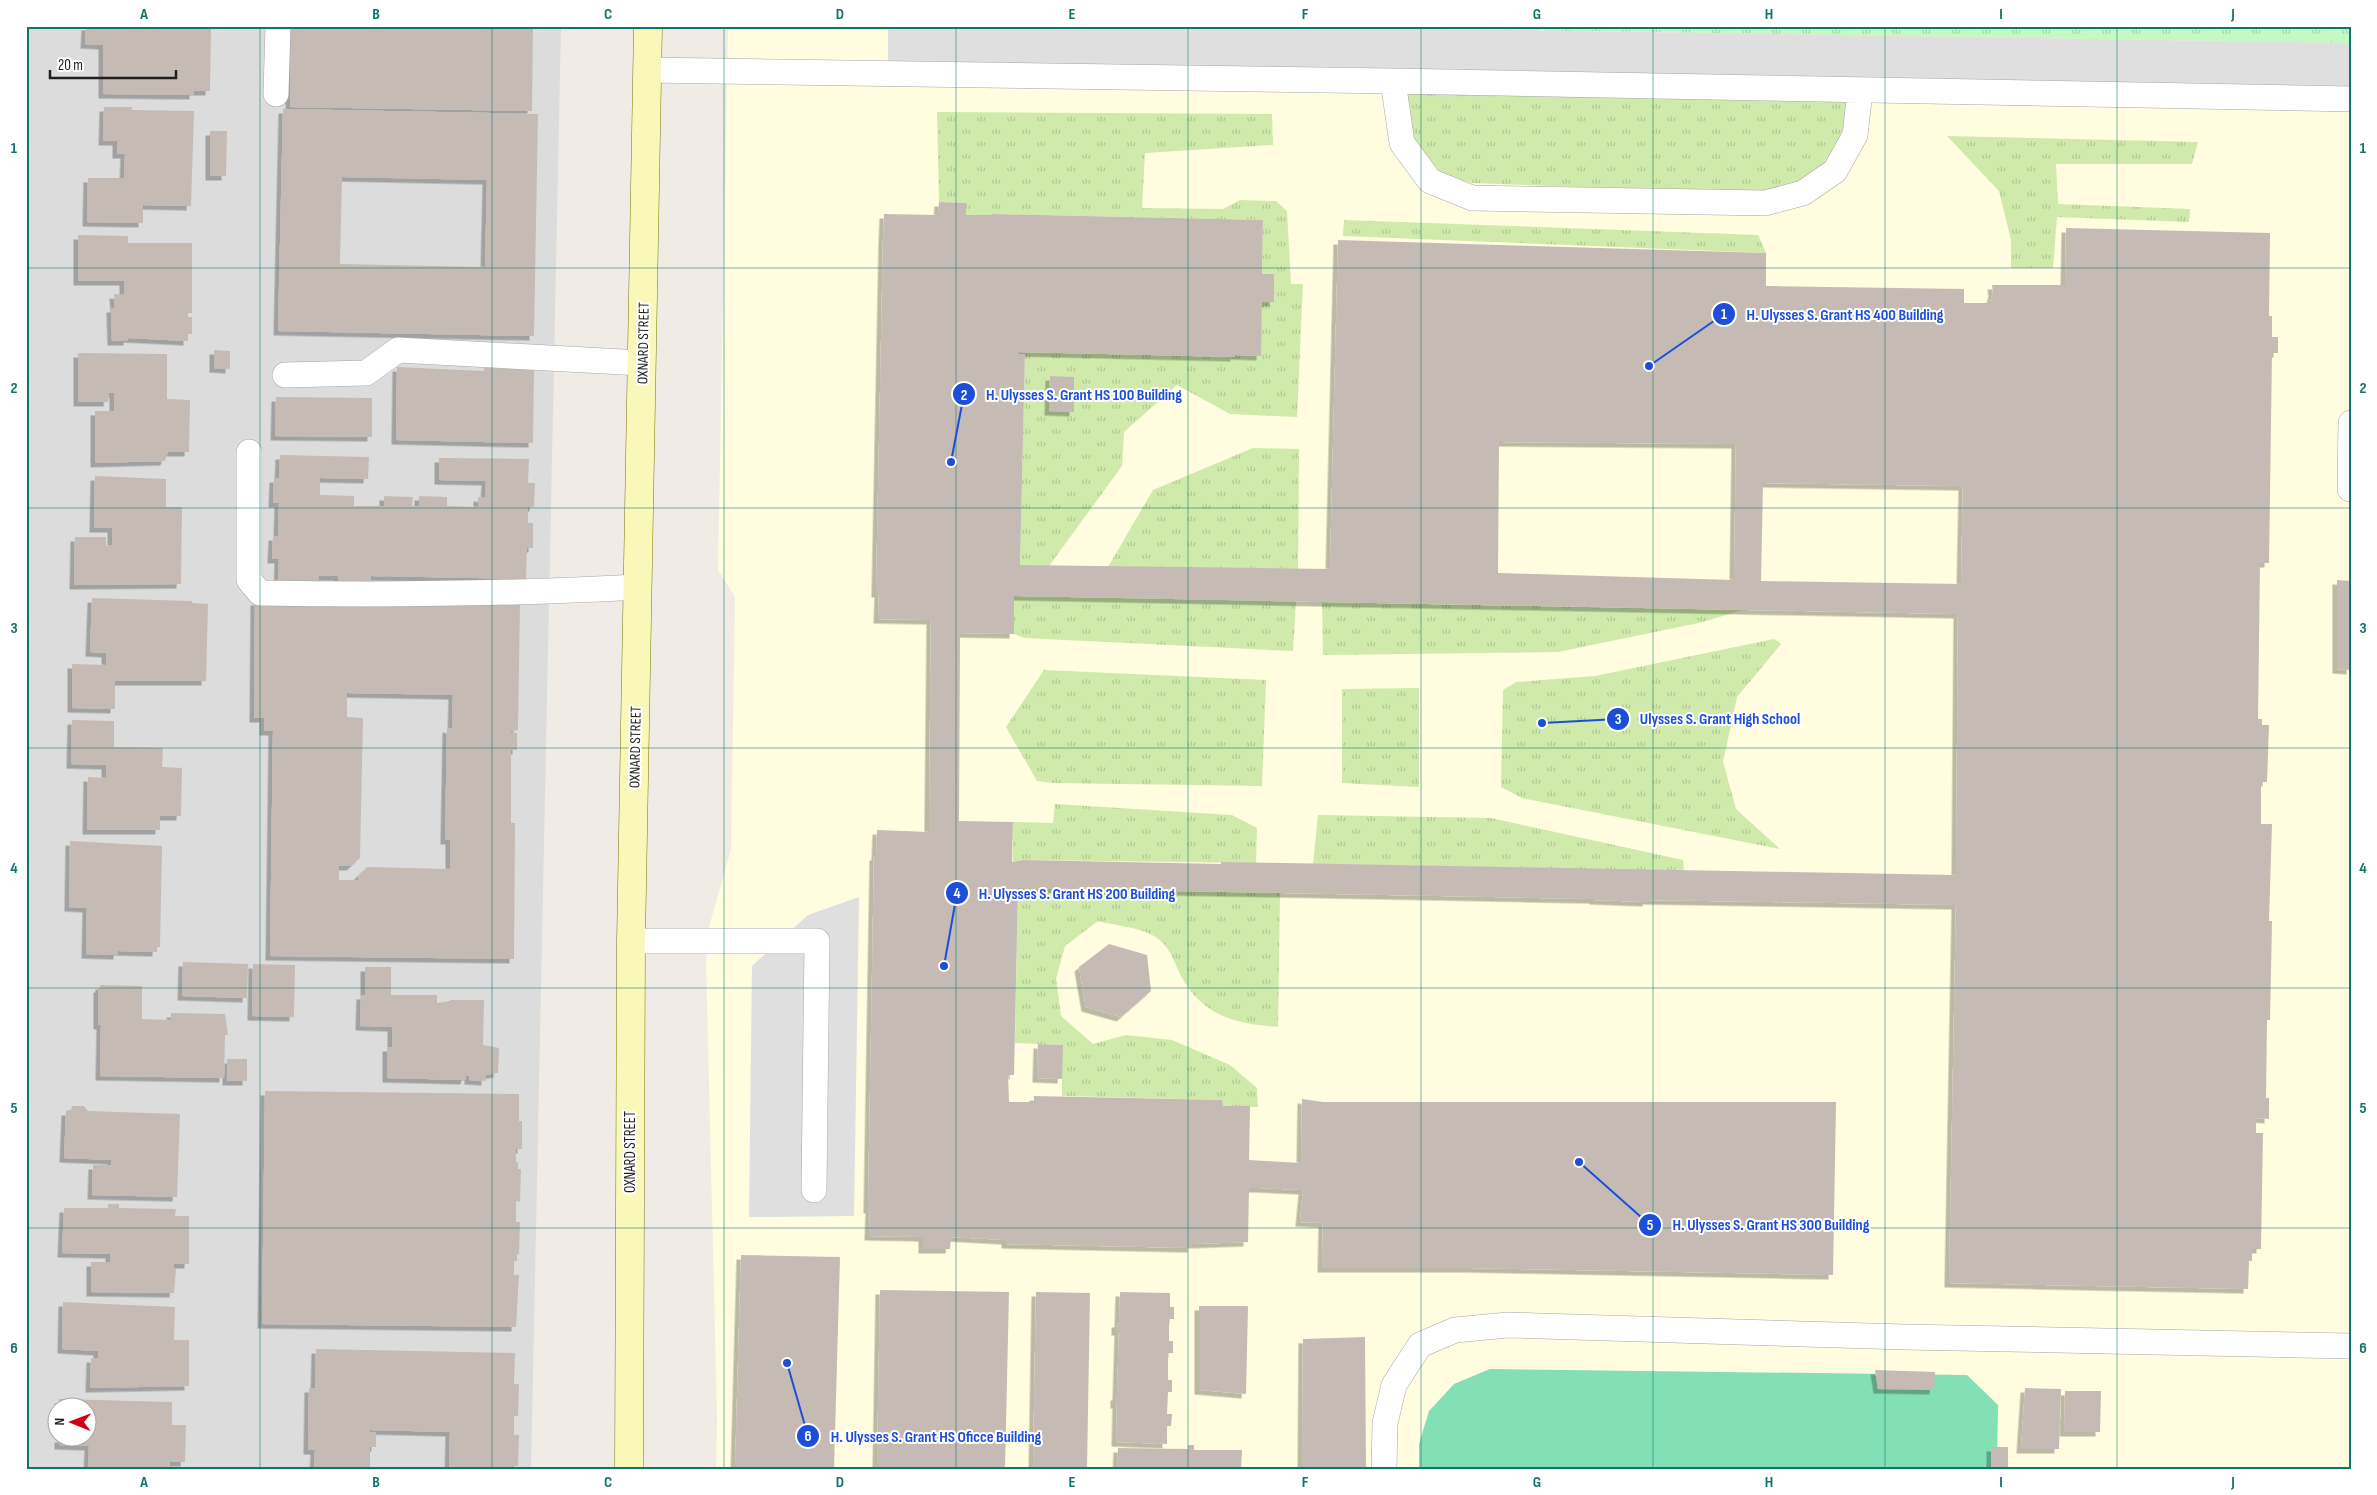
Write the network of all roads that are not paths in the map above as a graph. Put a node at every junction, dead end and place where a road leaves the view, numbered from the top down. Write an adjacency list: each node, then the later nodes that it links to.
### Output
1 (278, 26): 6 (lane)
2 (648, 26): 3 (main road, OXNARD STREET)
3 (648, 70): 4 (lane); 8 (main road, OXNARD STREET)
4 (1393, 80): 5 (lane); 5 (lane)
5 (1860, 91): 7 (lane)
6 (276, 94)
7 (2351, 99)
8 (642, 363): 9 (lane); 13 (main road, OXNARD STREET)
9 (285, 375)
10 (2351, 423): 12 (lane)
11 (249, 452): 13 (lane)
12 (2350, 489)
13 (638, 588): 14 (main road, OXNARD STREET)
14 (631, 940): 15 (lane); 17 (main road, OXNARD STREET)
15 (814, 1190)
16 (2351, 1346): 18 (lane)
17 (629, 1469)
18 (1384, 1469)

